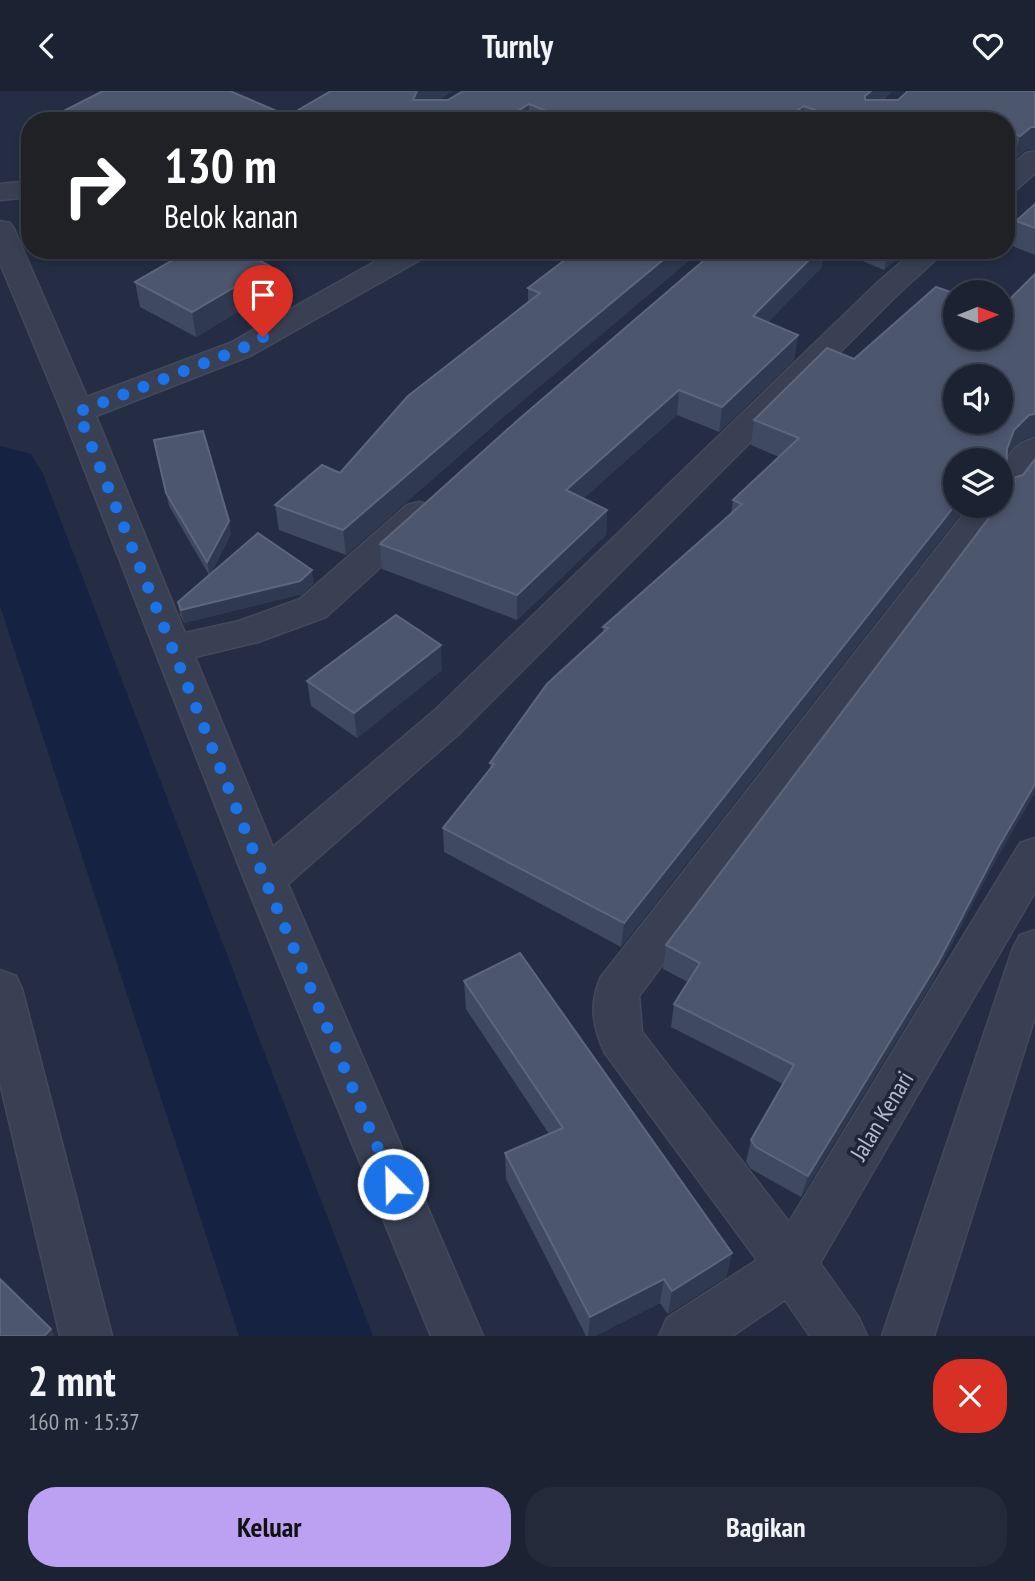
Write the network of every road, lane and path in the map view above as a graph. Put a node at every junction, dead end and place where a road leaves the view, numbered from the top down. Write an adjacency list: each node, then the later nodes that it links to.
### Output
1 (1035, 159): 2 (street)
2 (1015, 176)
3 (21, 190): 4 (street)
4 (0, 192)
5 (0, 229): 8 (street)
6 (401, 259): 8 (street)
7 (922, 259): 15 (street)
8 (78, 412): 13 (street)
9 (1035, 448): 10 (street)
10 (1013, 475)
11 (444, 491): 13 (street)
12 (978, 518): 18 (street)
13 (173, 649): 15 (street)
14 (1035, 855): 18 (street, Jalan Kenari)
15 (265, 880): 20 (street)
16 (1035, 948): 23 (street)
17 (0, 989): 19 (street)
18 (791, 1265): 21 (street, Jalan Kenari); 22 (street)
19 (86, 1336)
20 (457, 1336)
21 (685, 1336)
22 (841, 1336)
23 (908, 1336)

